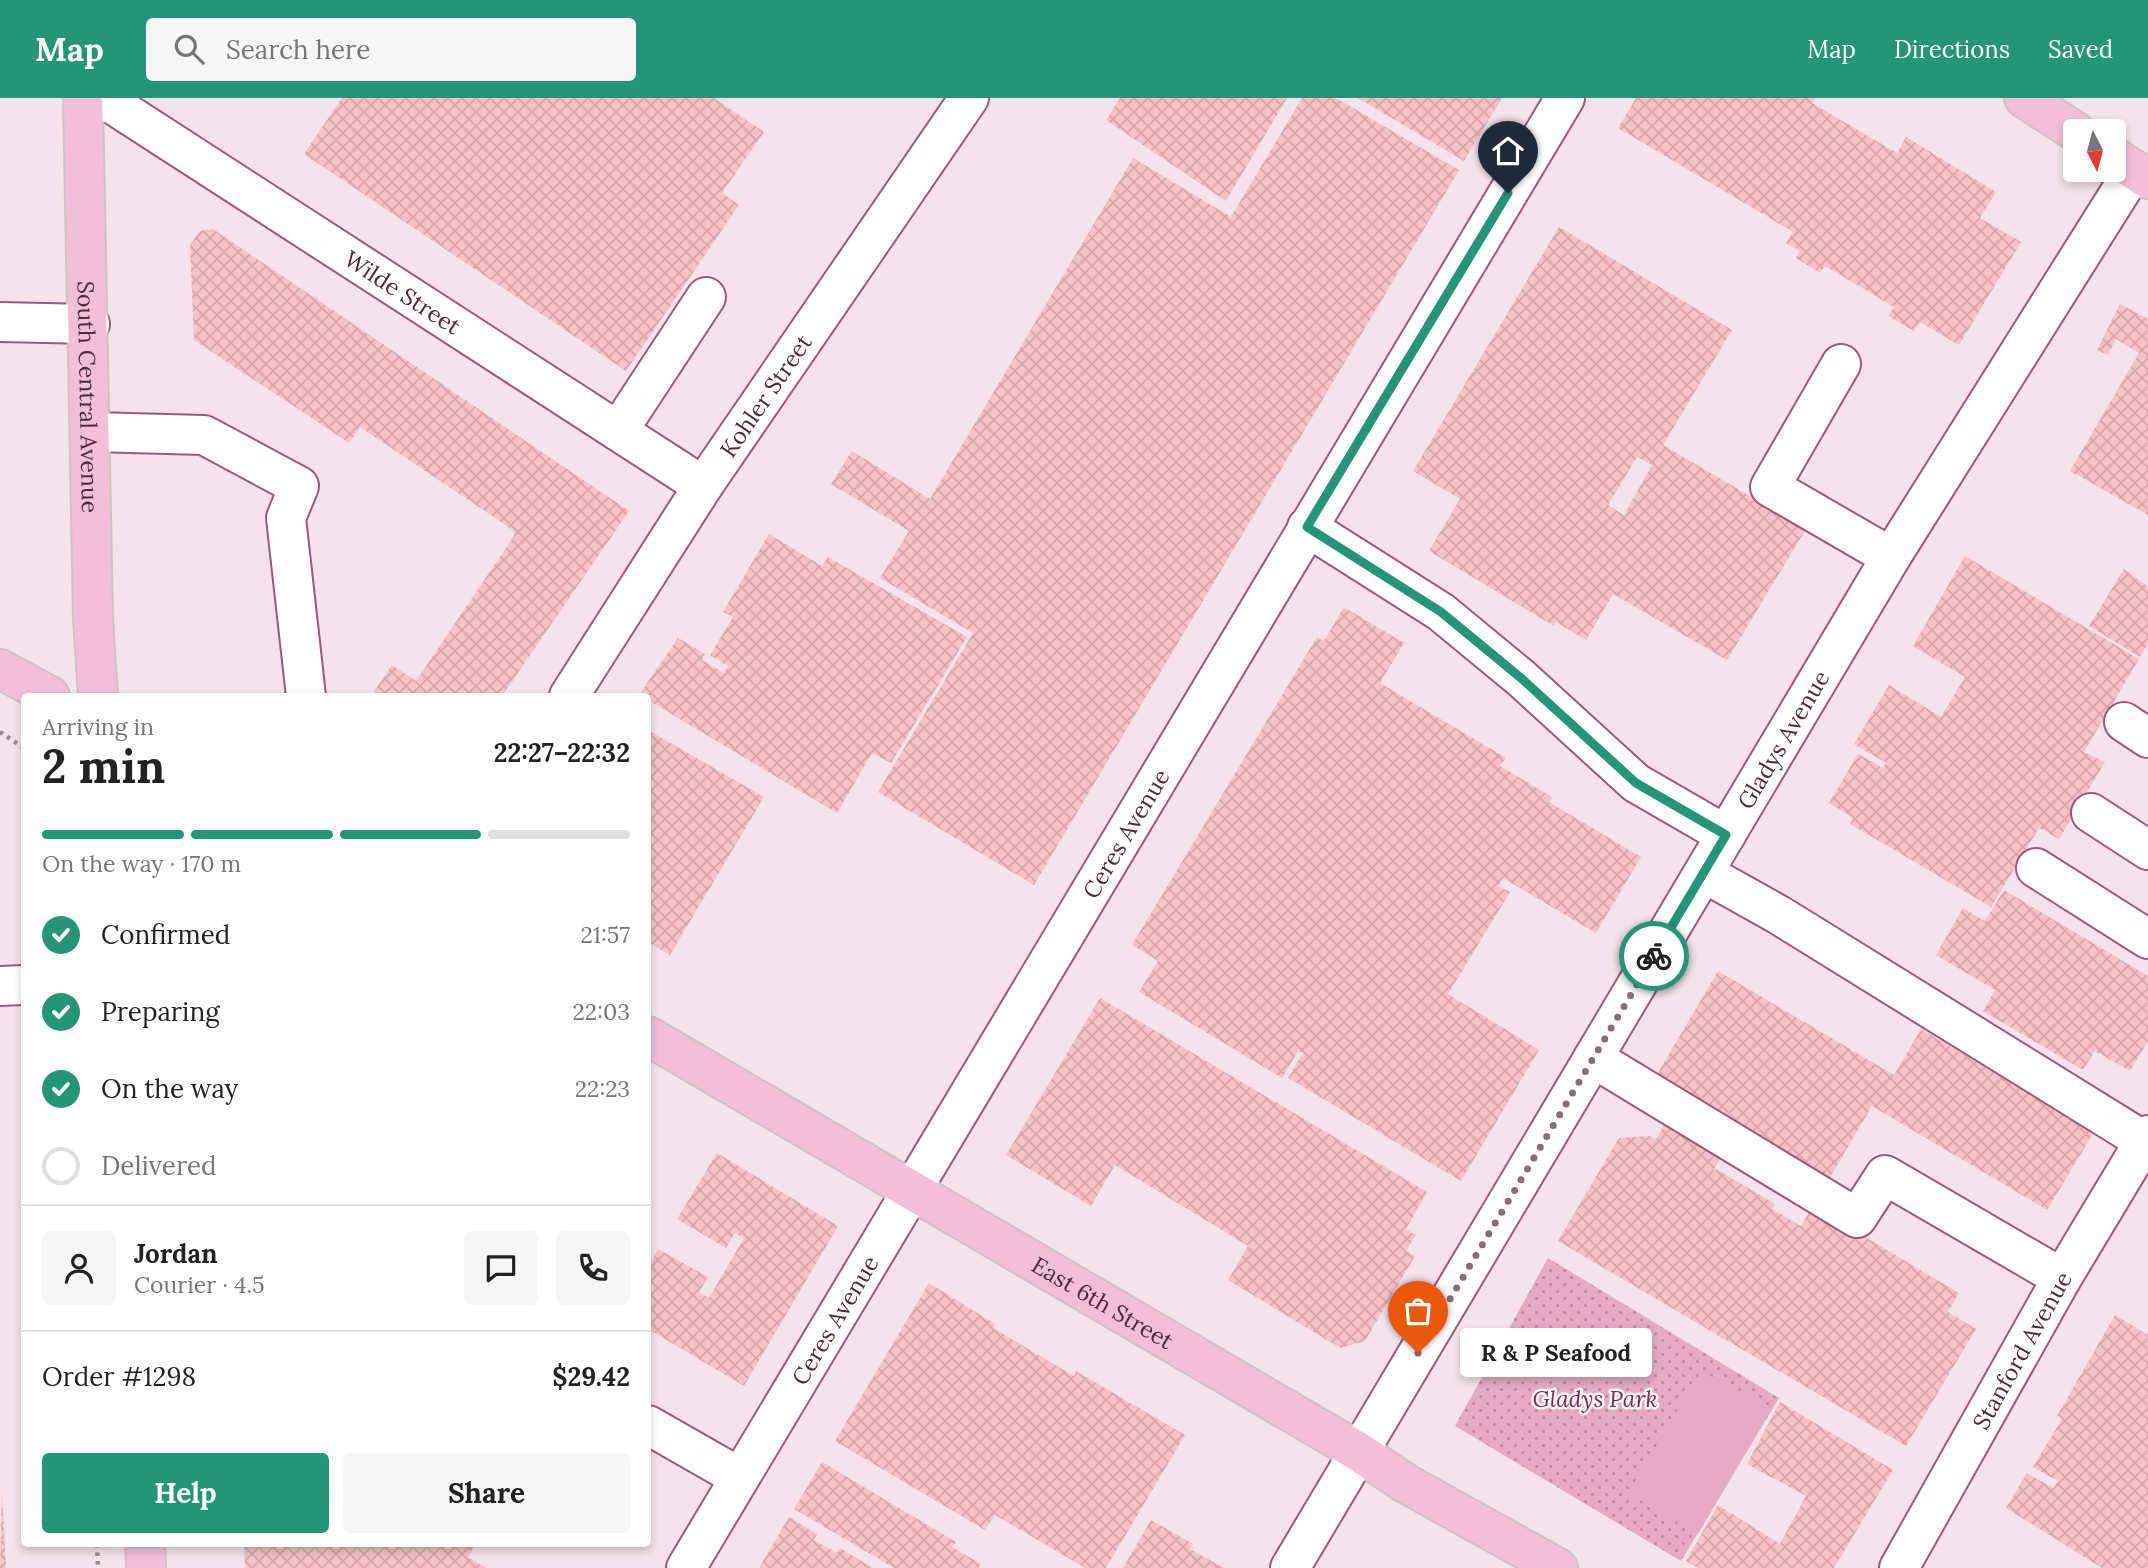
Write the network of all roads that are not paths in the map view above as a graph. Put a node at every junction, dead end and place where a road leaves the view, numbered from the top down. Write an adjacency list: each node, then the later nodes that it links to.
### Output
1 (83, 98): 10 (main road, South Central Avenue)
2 (103, 98): 12 (street, Wilde Street)
3 (969, 98): 14 (street, Kohler Street)
4 (1565, 98): 15 (street, Ceres Avenue)
5 (2024, 98): 6 (main road)
6 (2063, 124)
7 (2132, 169): 16 (street, Gladys Avenue)
8 (706, 297): 12 (street)
9 (0, 322): 10 (street)
10 (90, 324): 13 (main road, South Central Avenue)
11 (1841, 364): 16 (street)
12 (618, 431): 14 (street, Wilde Street)
13 (92, 432): 19 (main road, South Central Avenue); 20 (street)
14 (704, 486): 21 (street, Kohler Street)
15 (1307, 527): 23 (street); 33 (street, Ceres Avenue)
16 (1891, 557): 23 (street, Gladys Avenue)
17 (0, 669): 18 (main road)
18 (44, 693)
19 (98, 693)
20 (306, 693)
21 (571, 693)
22 (2091, 813): 24 (street)
23 (1726, 835): 26 (street, Gladys Avenue)
24 (2148, 850)
25 (2036, 868): 27 (street)
26 (1704, 873): 31 (street, Gladys Avenue); 32 (street)
27 (2148, 939)
28 (21, 985): 29 (street)
29 (0, 986)
30 (651, 1038): 33 (main road, East 6th Street)
31 (1594, 1058): 34 (street); 36 (street, Gladys Avenue)
32 (2146, 1138): 34 (street, Stanford Avenue)
33 (909, 1191): 36 (main road, East 6th Street); 37 (street, Ceres Avenue)
34 (2062, 1278): 43 (street, Stanford Avenue)
35 (651, 1428): 37 (street)
36 (1359, 1452): 41 (street, Gladys Avenue); 42 (main road, East 6th Street)
37 (739, 1477): 40 (street, Ceres Avenue)
38 (145, 1547): 39 (main road)
39 (146, 1568)
40 (685, 1568)
41 (1290, 1568)
42 (1558, 1568)
43 (1899, 1568)

